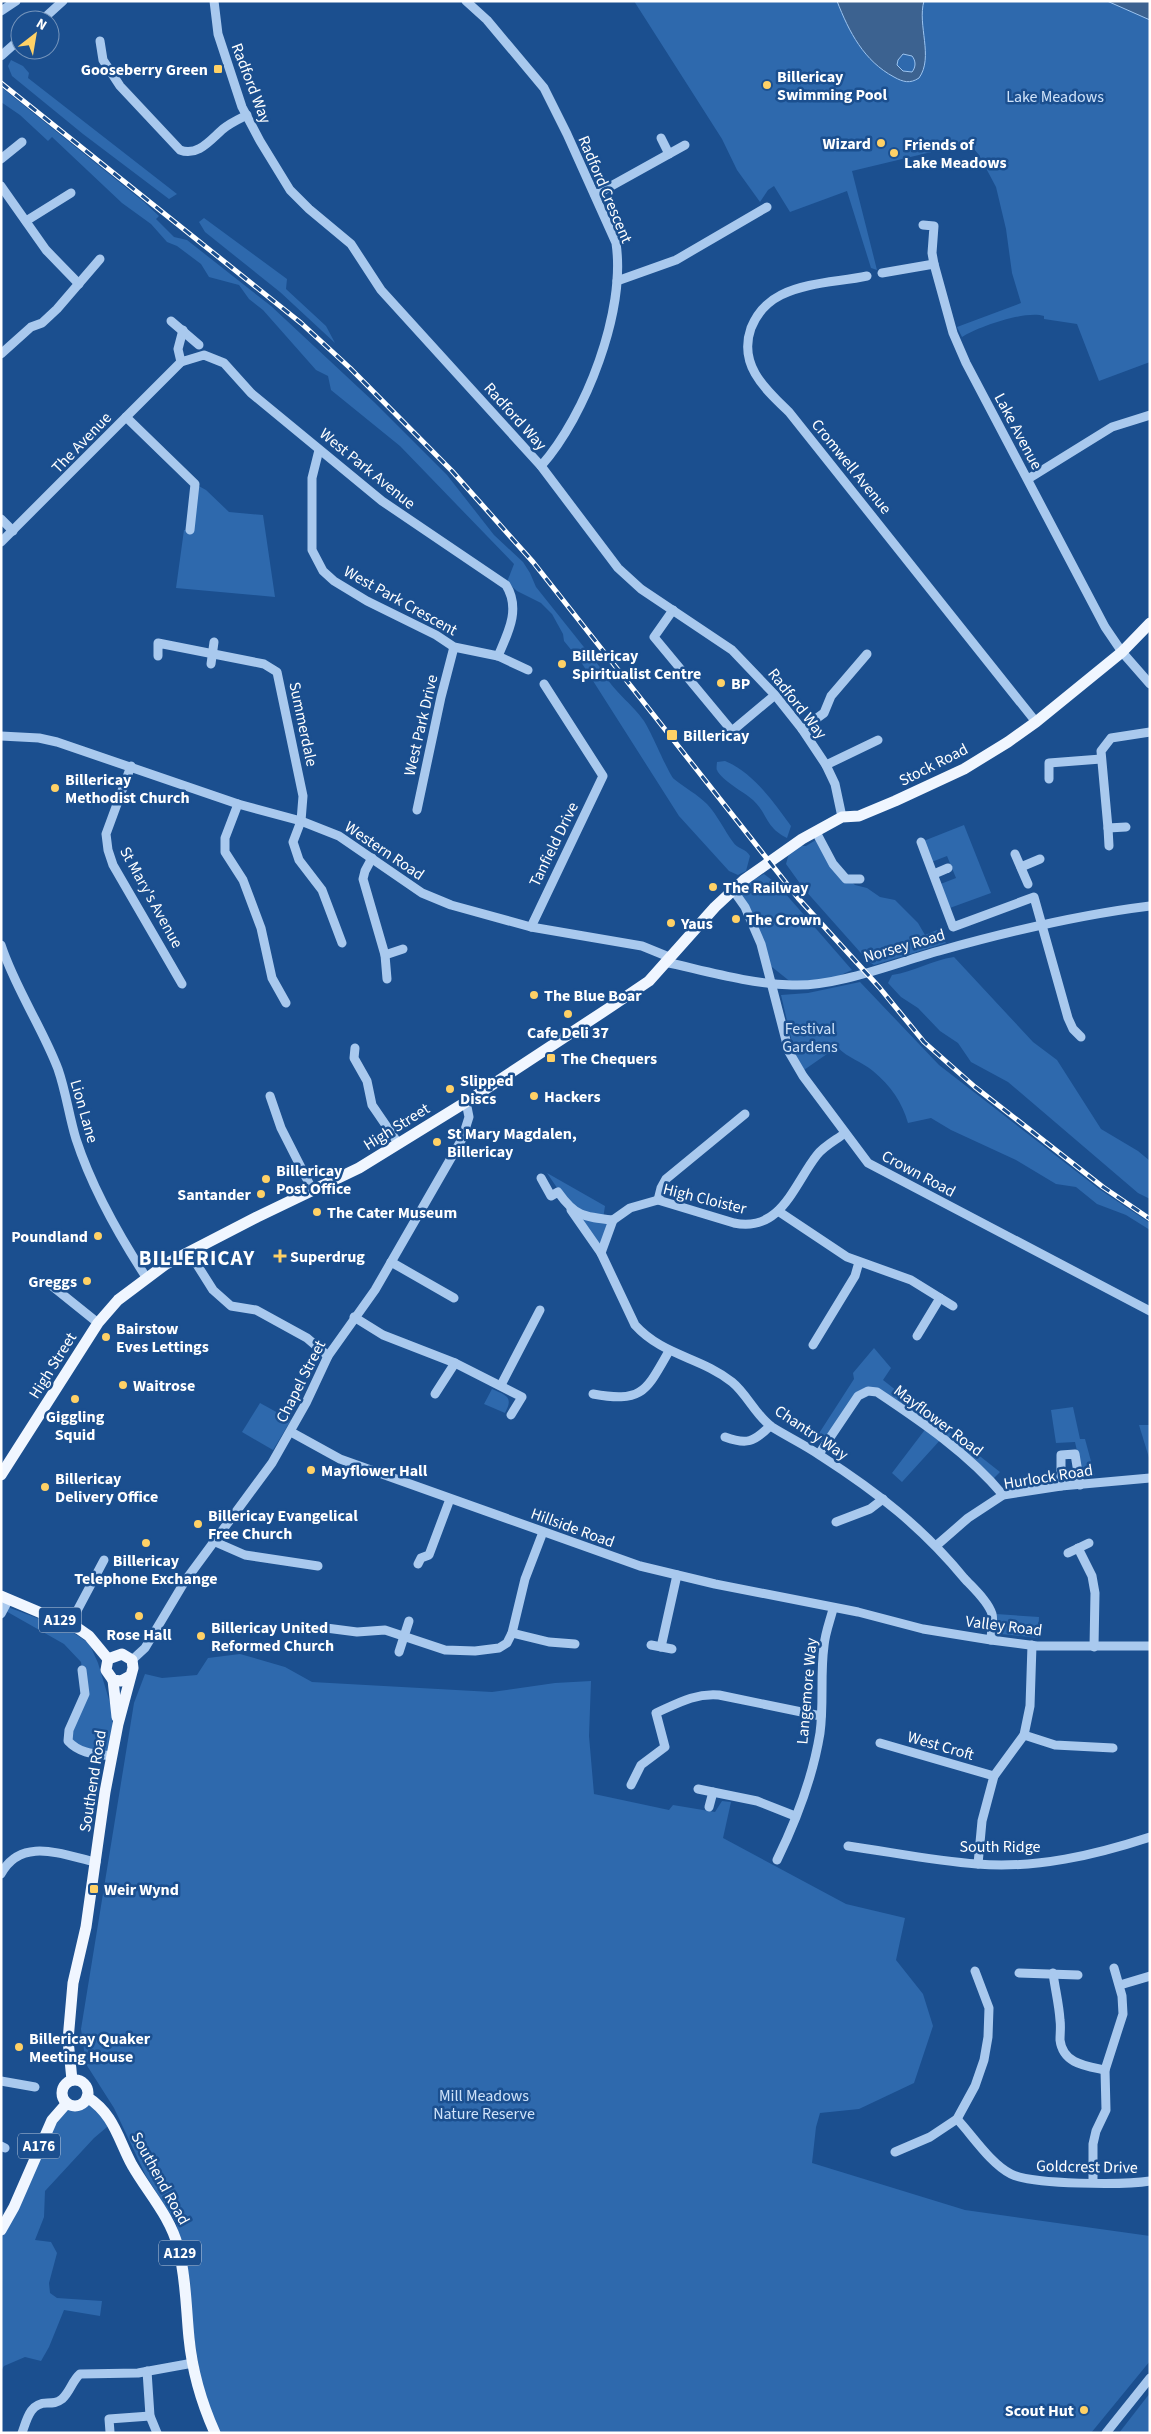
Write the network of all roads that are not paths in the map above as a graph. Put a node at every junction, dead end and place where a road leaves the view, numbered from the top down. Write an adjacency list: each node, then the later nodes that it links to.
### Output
1 (16, 1): 6 (street)
2 (63, 1): 5 (street)
3 (214, 1): 8 (street, Radford Way)
4 (466, 1): 16 (street, Radford Crescent)
5 (53, 10)
6 (1, 11)
7 (100, 41): 8 (street)
8 (247, 114): 34 (street, Radford Way)
9 (661, 138): 12 (street)
10 (22, 142): 13 (street)
11 (685, 145): 12 (street)
12 (670, 154): 16 (street)
13 (1, 159)
14 (1, 186): 18 (street)
15 (71, 193): 18 (street)
16 (595, 195): 24 (street, Radford Crescent)
17 (767, 207): 24 (street)
18 (26, 221): 25 (street)
19 (924, 225): 21 (street, Lake Avenue)
20 (100, 259): 25 (street)
21 (934, 264): 22 (street); 35 (street, Lake Avenue)
22 (882, 273)
23 (867, 276): 54 (street, Cromwell Avenue)
24 (617, 280): 34 (street, Radford Crescent)
25 (79, 284): 29 (street)
26 (171, 321): 27 (street)
27 (183, 330): 28 (street); 30 (street)
28 (199, 345)
29 (1, 354)
30 (181, 362): 32 (street, The Avenue); 33 (street, West Park Avenue)
31 (1150, 415): 35 (street)
32 (126, 417): 37 (street); 38 (street, The Avenue)
33 (319, 450): 43 (street, West Park Crescent); 48 (street, West Park Avenue)
34 (541, 466): 40 (street, Radford Way)
35 (1028, 479): 44 (street, Lake Avenue)
36 (1, 519): 38 (street)
37 (190, 530)
38 (13, 531): 39 (street, The Avenue)
39 (1, 542)
40 (673, 610): 53 (street, Radford Way); 53 (street)
41 (1150, 624): 44 (main road, Stock Road)
42 (214, 642): 45 (street)
43 (454, 647): 48 (street, West Park Crescent); 64 (street, West Park Drive)
44 (1122, 652): 52 (street, Lake Avenue); 54 (main road, Stock Road)
45 (212, 653): 47 (street, Summerdale); 49 (street); 66 (street, Summerdale)
46 (867, 654): 55 (street)
47 (158, 656)
48 (498, 656): 50 (street, West Park Crescent)
49 (210, 664)
50 (528, 670)
51 (544, 684): 84 (street, Tanfield Drive)
52 (1150, 684)
53 (775, 695): 55 (street, Radford Way)
54 (1036, 722): 65 (main road, Stock Road)
55 (802, 728): 60 (street, Radford Way)
56 (1150, 732): 59 (street)
57 (1, 736): 61 (street, Western Road)
58 (878, 740): 60 (street)
59 (1101, 759): 62 (street); 68 (street)
60 (826, 765): 65 (street, Radford Way)
61 (131, 766): 63 (street, Western Road); 92 (street, St Mary's Avenue)
62 (1049, 779)
63 (238, 804): 66 (street, Western Road); 93 (street)
64 (417, 810)
65 (842, 817): 69 (main road, Stock Road)
66 (301, 821): 73 (street, Western Road); 85 (street, Summerdale)
67 (1126, 827): 68 (street)
68 (1108, 828): 71 (street)
69 (816, 832): 78 (street); 79 (main road, Stock Road)
70 (922, 842): 77 (street)
71 (1109, 846)
72 (1015, 854): 75 (street)
73 (372, 858): 84 (street, Western Road); 88 (street)
74 (1040, 859): 75 (street)
75 (1021, 867): 80 (street)
76 (948, 868): 77 (street)
77 (934, 874): 80 (street)
78 (860, 880)
79 (733, 890): 82 (main road, Stock Road); 91 (street, Crown Road)
80 (1031, 891): 83 (street)
81 (1150, 906): 83 (street, Norsey Road)
82 (715, 907): 89 (main road, High Street)
83 (1042, 923): 91 (street, Norsey Road); 94 (street)
84 (531, 927): 89 (street, Western Road)
85 (342, 944)
86 (2, 947): 111 (street, Lion Lane)
87 (403, 949): 88 (street)
88 (385, 955): 90 (street)
89 (667, 959): 91 (street, Norsey Road); 97 (main road, High Street)
90 (387, 979)
91 (772, 982): 99 (street, Crown Road)
92 (182, 984)
93 (286, 1004)
94 (1081, 1037)
95 (355, 1048): 100 (street)
96 (270, 1096): 102 (street)
97 (466, 1102): 100 (main road, High Street); 109 (street, Chapel Street)
98 (745, 1114): 103 (street)
99 (845, 1133): 105 (street, High Cloister); 117 (street, Crown Road)
100 (398, 1143): 102 (main road, High Street)
101 (540, 1178): 104 (street, Chantry Way)
102 (313, 1191): 107 (main road, High Street)
103 (658, 1200): 105 (street, High Cloister); 106 (street, High Cloister)
104 (571, 1210): 106 (street); 108 (street, Chantry Way)
105 (778, 1211): 110 (street)
106 (613, 1220): 108 (street)
107 (189, 1252): 111 (main road, High Street); 123 (street)
108 (601, 1253): 122 (street, Chantry Way)
109 (390, 1262): 113 (street); 118 (street, Chapel Street)
110 (859, 1262): 114 (street); 121 (street)
111 (146, 1277): 119 (main road, High Street)
112 (52, 1286): 119 (street)
113 (454, 1298)
114 (940, 1298): 115 (street); 120 (street)
115 (953, 1306)
116 (540, 1310): 125 (street)
117 (1150, 1312)
118 (354, 1316): 123 (street, Chapel Street); 124 (street)
119 (98, 1323): 133 (main road, High Street)
120 (917, 1336)
121 (813, 1345)
122 (669, 1351): 127 (street); 129 (street, Chantry Way)
123 (328, 1356): 130 (street, Chapel Street)
124 (455, 1363): 125 (street); 126 (street)
125 (501, 1385): 128 (street)
126 (435, 1394)
127 (593, 1394)
128 (511, 1415)
129 (770, 1426): 131 (street); 132 (street, Chantry Way)
130 (290, 1432): 138 (street, Hillside Road); 142 (street, Chapel Street)
131 (725, 1437)
132 (819, 1454): 137 (street, Mayflower Road); 139 (street, Chantry Way)
133 (1, 1475)
134 (1150, 1478): 135 (street, Hurlock Road)
135 (1080, 1485): 136 (street, Hurlock Road); 136 (street)
136 (1061, 1486): 137 (street, Hurlock Road)
137 (1003, 1495): 144 (street, Hurlock Road)
138 (450, 1499): 141 (street, Hillside Road); 148 (street)
139 (883, 1499): 140 (street); 144 (street, Chantry Way)
140 (836, 1522)
141 (543, 1532): 150 (street, Hillside Road); 158 (street)
142 (213, 1541): 149 (street); 170 (street, Chapel Street)
143 (1089, 1542): 145 (street)
144 (937, 1545): 160 (street, Chantry Way)
145 (1078, 1548): 146 (street); 166 (street)
146 (1068, 1552)
147 (104, 1560): 156 (street)
148 (418, 1564)
149 (318, 1566)
150 (677, 1575): 152 (street, Hillside Road); 165 (street)
151 (5, 1598): 154 (street); 156 (main road, A129)
152 (833, 1608): 153 (street, Hillside Road); 174 (street, Langemore Way)
153 (858, 1612): 160 (street, Valley Road)
154 (1, 1614)
155 (409, 1622): 159 (street)
156 (70, 1624): 169 (main road, A129)
157 (326, 1628): 159 (street)
158 (512, 1633): 159 (street); 161 (street)
159 (405, 1637): 168 (street)
160 (990, 1640): 163 (street, Valley Road)
161 (575, 1644)
162 (651, 1644): 165 (street)
163 (1032, 1645): 166 (street, Valley Road); 176 (street)
164 (1150, 1646): 166 (street, Valley Road)
165 (661, 1647): 167 (street)
166 (1094, 1647)
167 (672, 1649)
168 (399, 1652)
169 (108, 1659): 170 (main road); 173 (main road, A129)
170 (132, 1660): 172 (main road, A129)
171 (82, 1670): 179 (street)
172 (130, 1676): 173 (main road); 175 (main road, Southend Road / A129)
173 (114, 1680): 175 (main road, Southend Road / A129)
174 (821, 1716): 181 (street); 185 (street, Langemore Way)
175 (118, 1724): 179 (main road, Southend Road / A129)
176 (1024, 1735): 178 (street); 180 (street)
177 (880, 1743): 180 (street, West Croft)
178 (1113, 1748)
179 (112, 1756): 189 (main road, Southend Road / A129)
180 (994, 1776): 190 (street)
181 (631, 1785)
182 (698, 1789): 183 (street)
183 (713, 1792): 184 (street); 185 (street)
184 (709, 1807)
185 (795, 1816): 188 (street, Langemore Way)
186 (1150, 1837): 190 (street, South Ridge)
187 (848, 1846): 190 (street, South Ridge)
188 (777, 1860)
189 (96, 1862): 191 (street); 200 (main road, Southend Road / A129)
190 (978, 1864)
191 (1, 1874)
192 (1114, 1968): 198 (street)
193 (975, 1971): 205 (street)
194 (1020, 1973): 195 (street)
195 (1053, 1973): 196 (street); 199 (street)
196 (1078, 1975)
197 (1150, 1976): 198 (street)
198 (1120, 1985): 199 (street)
199 (1105, 2070): 208 (street)
200 (72, 2080): 203 (main road, A129); 204 (main road, A129)
201 (1, 2081): 202 (street)
202 (35, 2087)
203 (87, 2097): 204 (main road); 210 (main road, Southend Road / A129)
204 (66, 2104): 209 (main road, A176)
205 (957, 2119): 206 (street); 208 (street, Goldcrest Drive)
206 (895, 2152)
207 (1150, 2181): 208 (street, Goldcrest Drive)
208 (1093, 2182)
209 (1, 2230)
210 (193, 2363): 211 (street); 217 (main road, Southend Road / A129)
211 (147, 2371): 213 (street); 215 (street)
212 (1150, 2378): 218 (street)
213 (150, 2416): 214 (street); 216 (street)
214 (110, 2432)
215 (22, 2433)
216 (157, 2433)
217 (215, 2433)
218 (1106, 2433)

